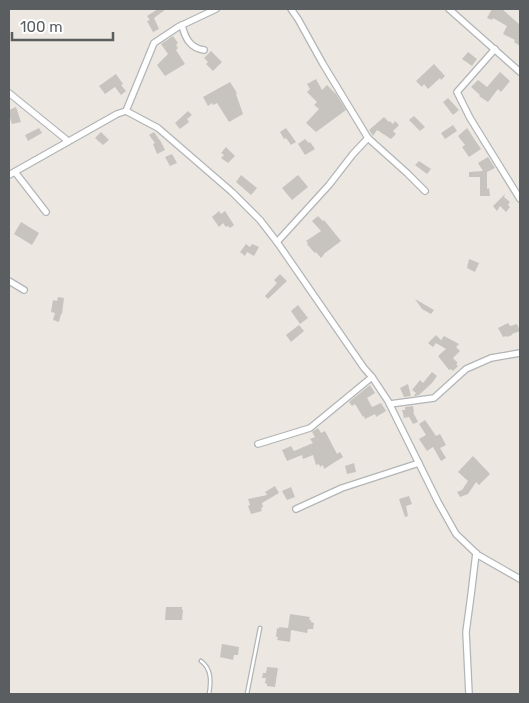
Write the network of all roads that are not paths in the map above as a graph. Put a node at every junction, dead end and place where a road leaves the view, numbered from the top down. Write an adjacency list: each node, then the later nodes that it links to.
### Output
1 (216, 9): 4 (street)
2 (290, 9): 10 (street)
3 (449, 9): 5 (street)
4 (182, 25): 6 (street); 9 (street)
5 (495, 49): 7 (street); 15 (street)
6 (204, 50)
7 (520, 72)
8 (9, 93): 11 (street)
9 (126, 111): 11 (street); 17 (street)
10 (368, 138): 14 (street); 17 (street)
11 (68, 141): 12 (street)
12 (15, 172): 13 (street); 16 (street)
13 (9, 175)
14 (425, 191)
15 (520, 199)
16 (46, 212)
17 (277, 242): 21 (street)
18 (9, 281): 19 (street)
19 (24, 290)
20 (520, 353): 22 (street)
21 (372, 377): 22 (street); 23 (street)
22 (390, 404): 24 (street)
23 (258, 444)
24 (419, 463): 25 (street); 26 (street)
25 (296, 509)
26 (476, 553): 27 (street); 32 (street)
27 (520, 579)
28 (260, 628): 31 (lane)
29 (201, 661): 30 (lane)
30 (209, 694)
31 (247, 694)
32 (469, 694)

